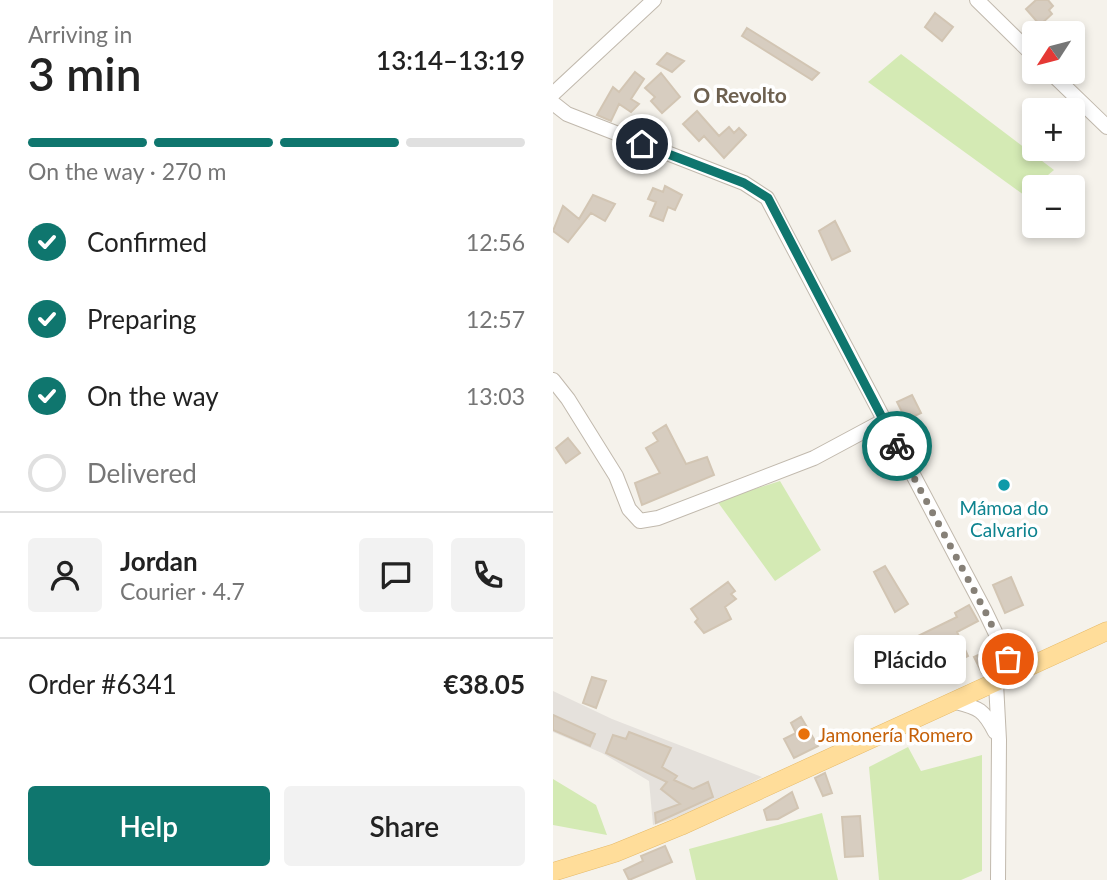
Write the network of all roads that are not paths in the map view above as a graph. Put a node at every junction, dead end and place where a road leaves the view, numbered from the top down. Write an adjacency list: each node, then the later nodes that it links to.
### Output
1 (654, 0): 5 (street)
2 (977, 0): 3 (street)
3 (1022, 44)
4 (1062, 84): 7 (street)
5 (553, 94)
6 (553, 103): 9 (street)
7 (1107, 127)
8 (553, 380): 9 (street)
9 (883, 421): 11 (street)
10 (1107, 631): 11 (main road)
11 (997, 682): 12 (main road); 13 (street); 14 (street)
12 (956, 702): 13 (street); 15 (main road)
13 (989, 718): 14 (street)
14 (999, 740): 16 (street)
15 (553, 872)
16 (998, 880)

